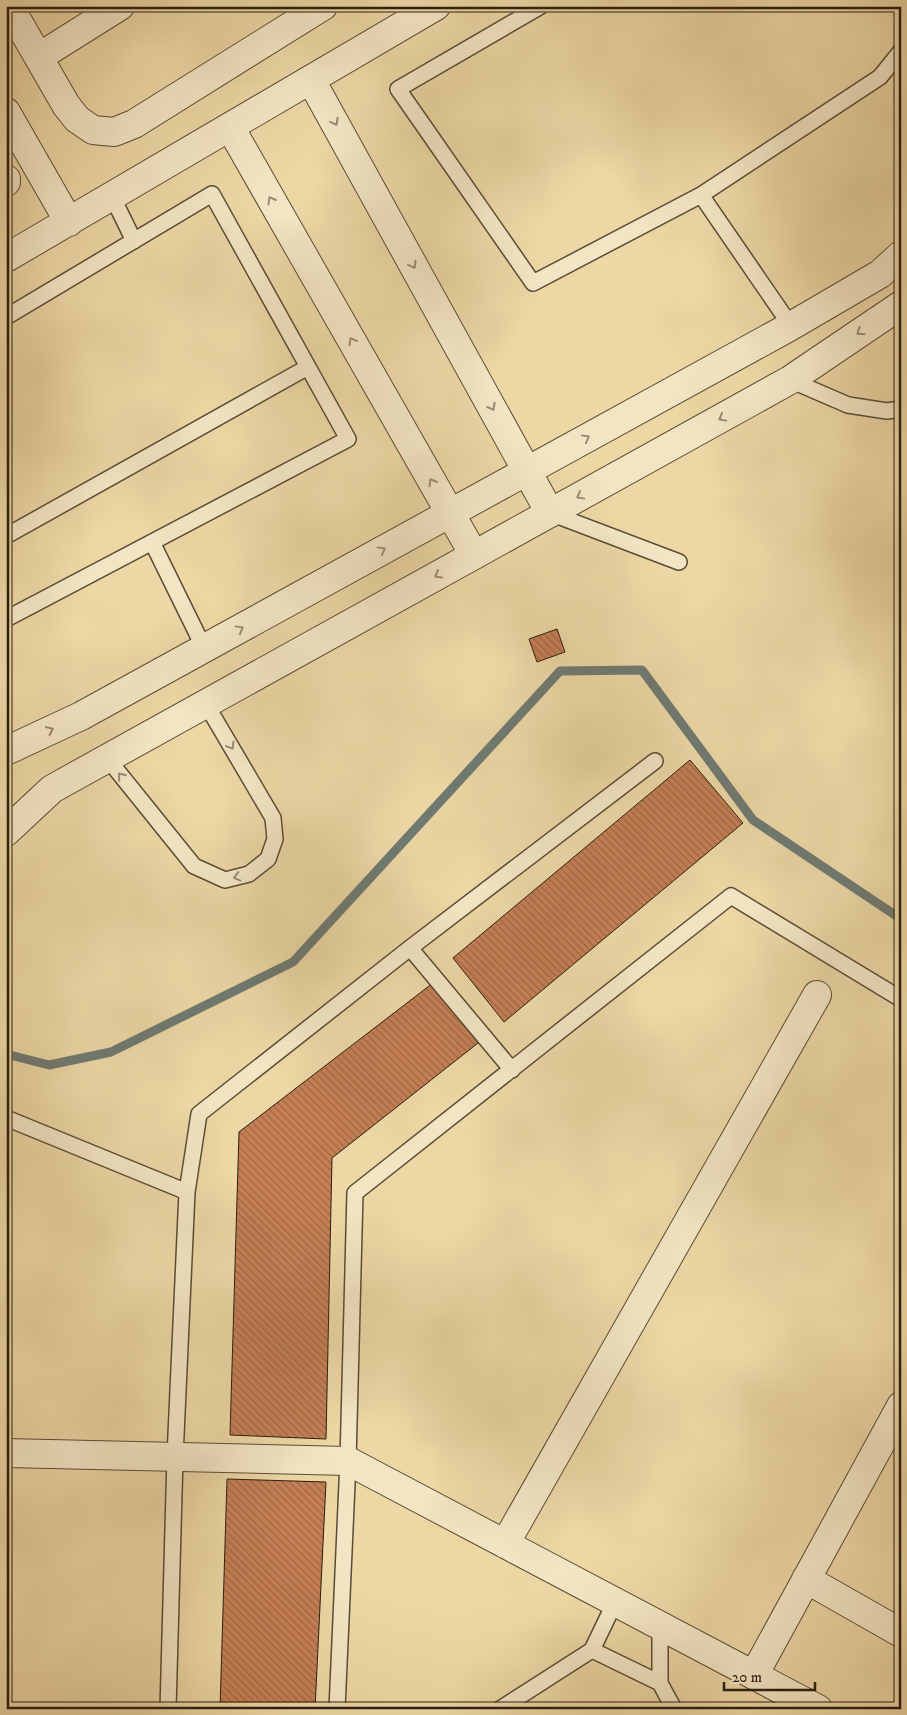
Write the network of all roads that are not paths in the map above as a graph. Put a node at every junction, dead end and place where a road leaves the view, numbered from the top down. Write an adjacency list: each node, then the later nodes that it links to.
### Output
1 (9, 6): 8 (street)
2 (323, 6): 8 (street)
3 (436, 6): 9 (street)
4 (540, 6): 6 (lane)
5 (118, 7): 8 (street)
6 (514, 13): 12 (lane)
7 (901, 51): 12 (lane)
8 (39, 57)
9 (311, 80): 11 (street); 24 (street, one-way to 24)
10 (6, 112): 14 (street)
11 (230, 127): 13 (street); 25 (street, one-way to 11)
12 (701, 195): 20 (lane)
13 (112, 196): 14 (street); 15 (lane)
14 (69, 222): 17 (street)
15 (134, 241): 19 (lane); 21 (lane)
16 (901, 255): 20 (street)
17 (6, 258)
18 (901, 305): 22 (street, one-way to 22)
19 (6, 318)
20 (791, 326): 24 (street, one-way to 20)
21 (308, 367): 27 (lane); 28 (lane)
22 (790, 380): 23 (lane); 26 (street, one-way to 26)
23 (901, 410)
24 (526, 471): 25 (street); 26 (street)
25 (450, 513): 29 (street); 32 (street, one-way to 25)
26 (550, 513): 29 (street); 30 (lane)
27 (6, 536)
28 (152, 542): 31 (lane); 32 (lane)
29 (474, 555): 33 (street, one-way to 33)
30 (679, 562)
31 (6, 619)
32 (204, 648): 34 (street, one-way to 32)
33 (206, 704): 35 (street); 35 (lane, one-way to 35)
34 (6, 751)
35 (107, 758): 37 (street)
36 (655, 761): 38 (lane)
37 (6, 832)
38 (410, 948): 41 (lane); 43 (lane)
39 (816, 995): 48 (street)
40 (901, 999): 41 (lane)
41 (512, 1070): 47 (lane)
42 (6, 1118): 43 (lane)
43 (187, 1192): 46 (lane)
44 (901, 1406): 49 (street)
45 (6, 1454): 46 (street)
46 (175, 1457): 47 (street); 56 (lane)
47 (348, 1461): 48 (street); 57 (lane)
48 (505, 1544): 50 (street)
49 (806, 1579): 52 (street); 54 (street)
50 (615, 1602): 51 (street); 53 (lane)
51 (660, 1626): 54 (street); 55 (lane)
52 (901, 1633)
53 (592, 1650): 55 (lane); 58 (lane)
54 (754, 1675): 60 (street)
55 (660, 1683): 59 (lane)
56 (168, 1709)
57 (337, 1709)
58 (500, 1709)
59 (674, 1709)
60 (818, 1709)

